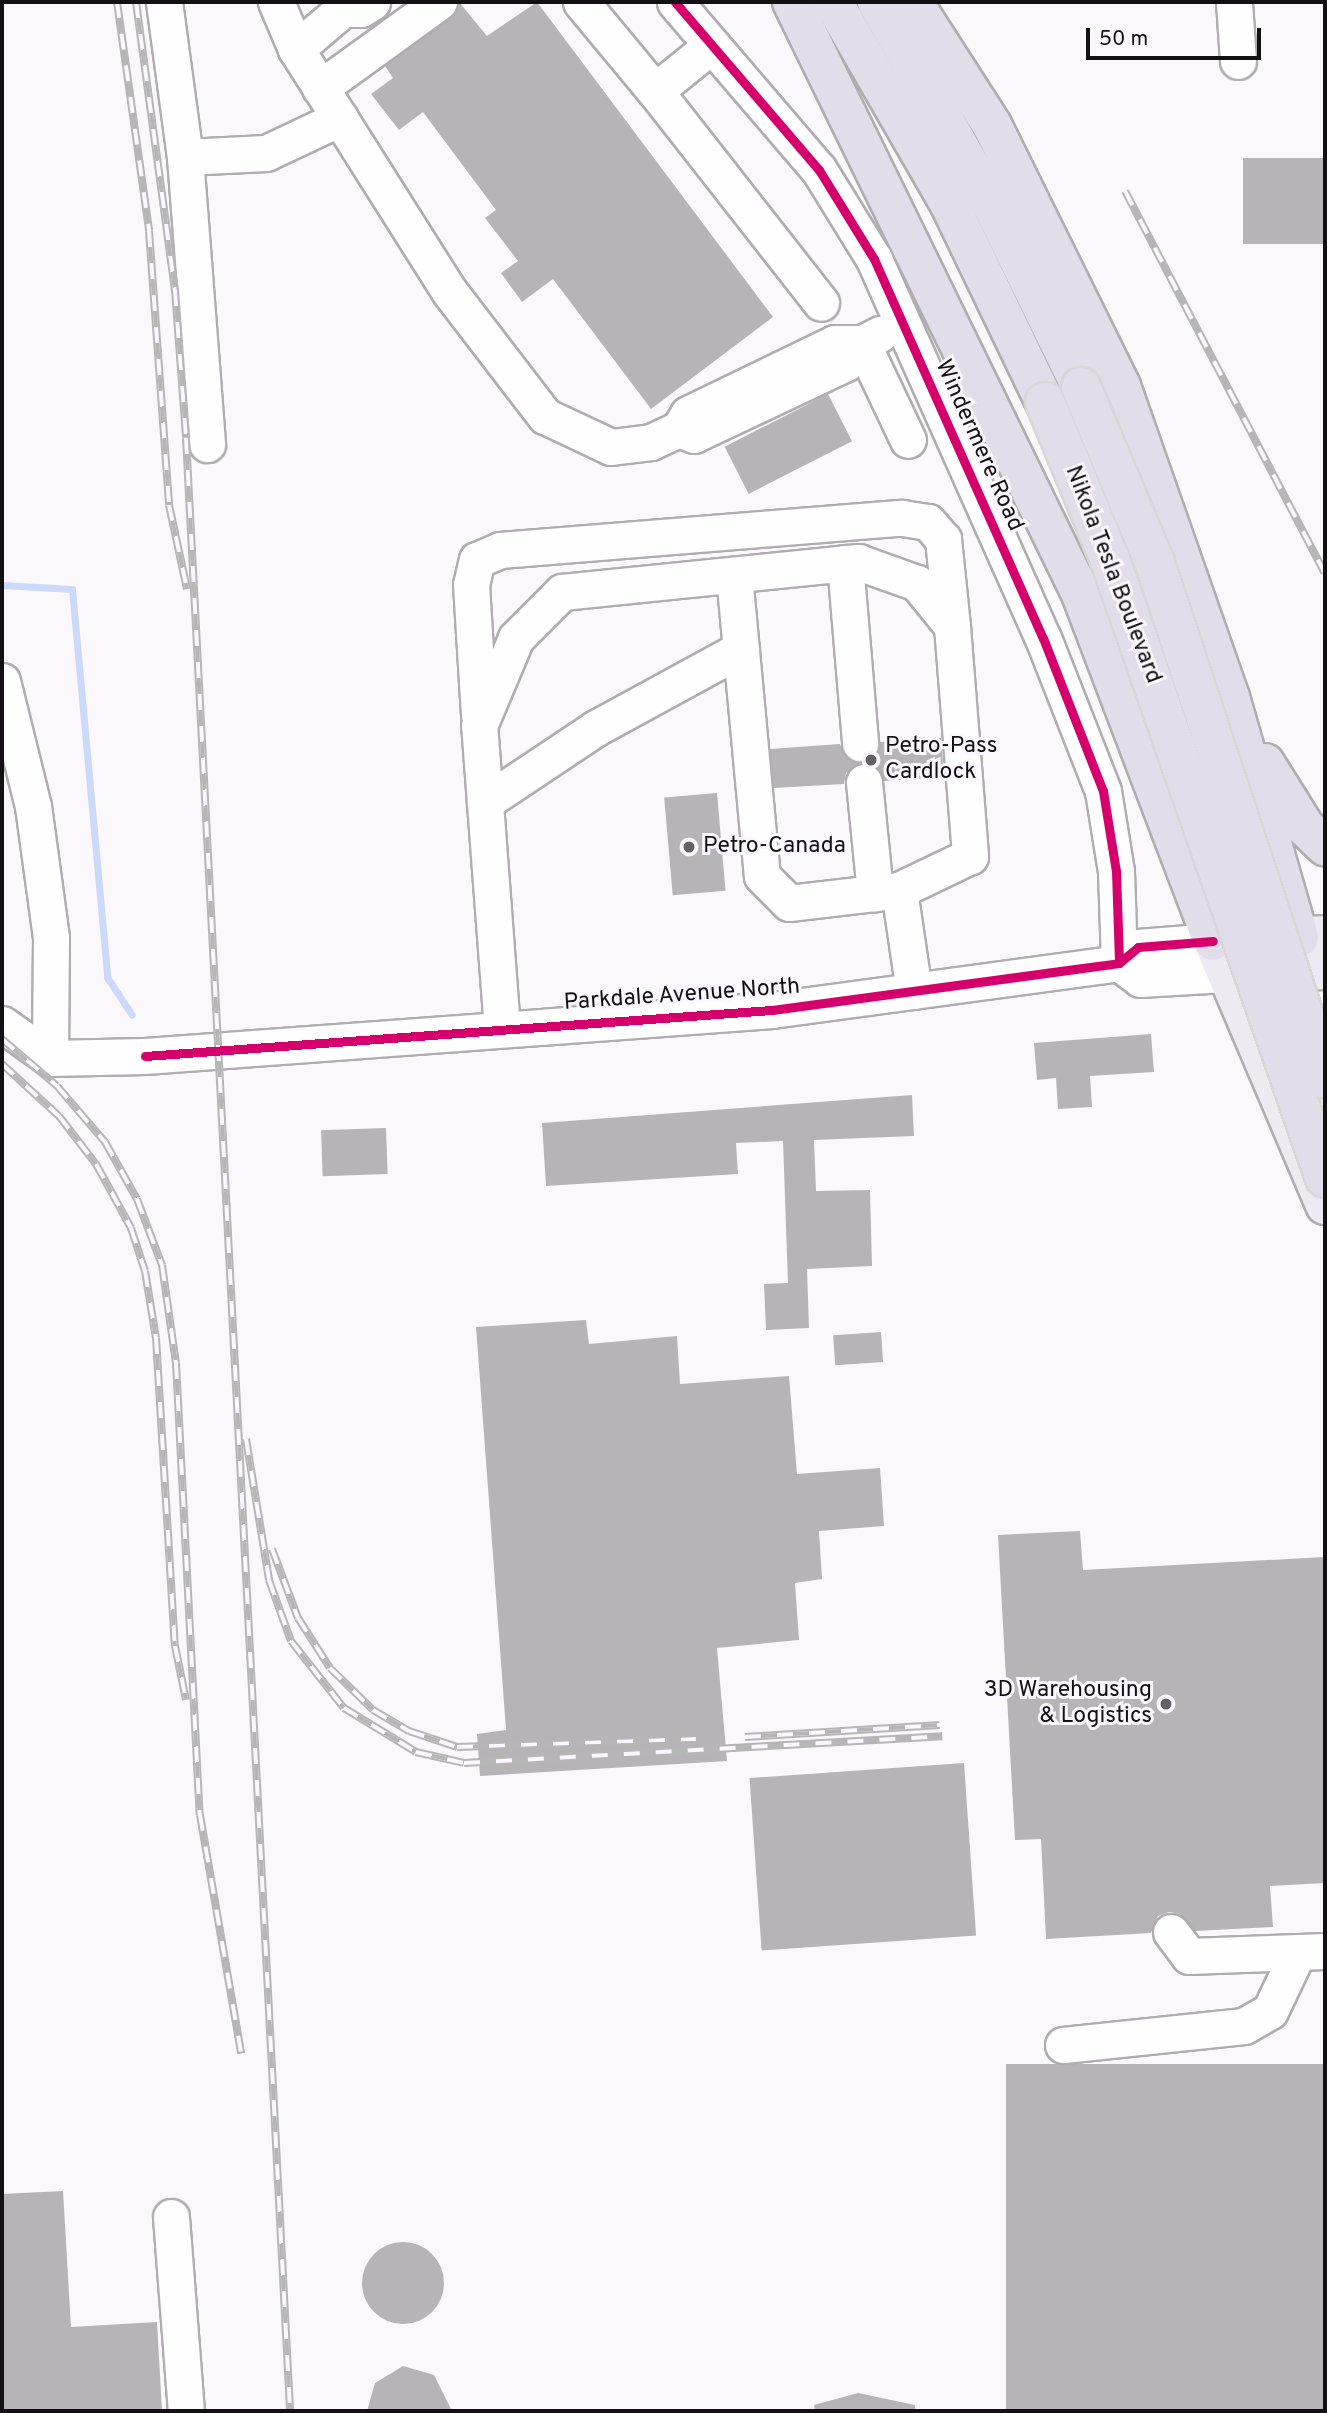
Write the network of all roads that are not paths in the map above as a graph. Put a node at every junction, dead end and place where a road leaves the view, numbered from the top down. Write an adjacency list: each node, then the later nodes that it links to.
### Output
1 (164, 2): 18 (street)
2 (276, 2): 13 (street)
3 (439, 2): 15 (street)
4 (581, 2): 16 (street)
5 (675, 2): 12 (street, Windermere Road)
6 (792, 2): 32 (highway)
7 (833, 2): 48 (highway, Nikola Tesla Boulevard, bridge)
8 (877, 2): 46 (highway, Nikola Tesla Boulevard, bridge)
9 (913, 2): 29 (highway)
10 (1234, 2): 14 (street)
11 (353, 4): 13 (street)
12 (712, 45): 16 (street); 20 (street, Windermere Road)
13 (296, 49): 15 (street)
14 (1238, 61)
15 (320, 88): 17 (street)
16 (655, 91): 19 (street)
17 (340, 118): 18 (street); 21 (street)
18 (185, 157): 23 (street)
19 (821, 303)
20 (902, 323): 21 (street); 40 (street, Windermere Road)
21 (862, 343): 22 (street)
22 (908, 440)
23 (206, 444)
24 (845, 563): 25 (street); 26 (street); 31 (street)
25 (734, 575): 27 (street); 30 (street)
26 (952, 626): 30 (street); 36 (street)
27 (741, 649): 34 (street); 36 (street)
28 (2, 681): 45 (street)
29 (1230, 697): 35 (highway); 37 (highway)
30 (479, 726): 34 (street)
31 (860, 743)
32 (1153, 776): 38 (highway); 39 (highway)
33 (864, 782): 36 (street)
34 (485, 802): 44 (street)
35 (1325, 846)
36 (887, 892): 41 (street)
37 (1315, 953): 38 (main road, Parkdale Avenue North); 43 (main road)
38 (1263, 956): 39 (main road, Parkdale Avenue North); 47 (main road)
39 (1220, 958): 40 (street, Parkdale Avenue North); 49 (main road)
40 (1119, 963): 41 (street, Parkdale Avenue North)
41 (914, 991): 44 (street, Parkdale Avenue North)
42 (2, 1024): 45 (street)
43 (1325, 1024)
44 (502, 1028): 45 (street, Parkdale Avenue North)
45 (50, 1058)
46 (1325, 1079)
47 (1325, 1108)
48 (1325, 1178)
49 (1325, 1205)
50 (1171, 1932): 51 (street)
51 (1311, 1952): 52 (street)
52 (1063, 2045)
53 (171, 2217): 54 (street)
54 (186, 2411)

